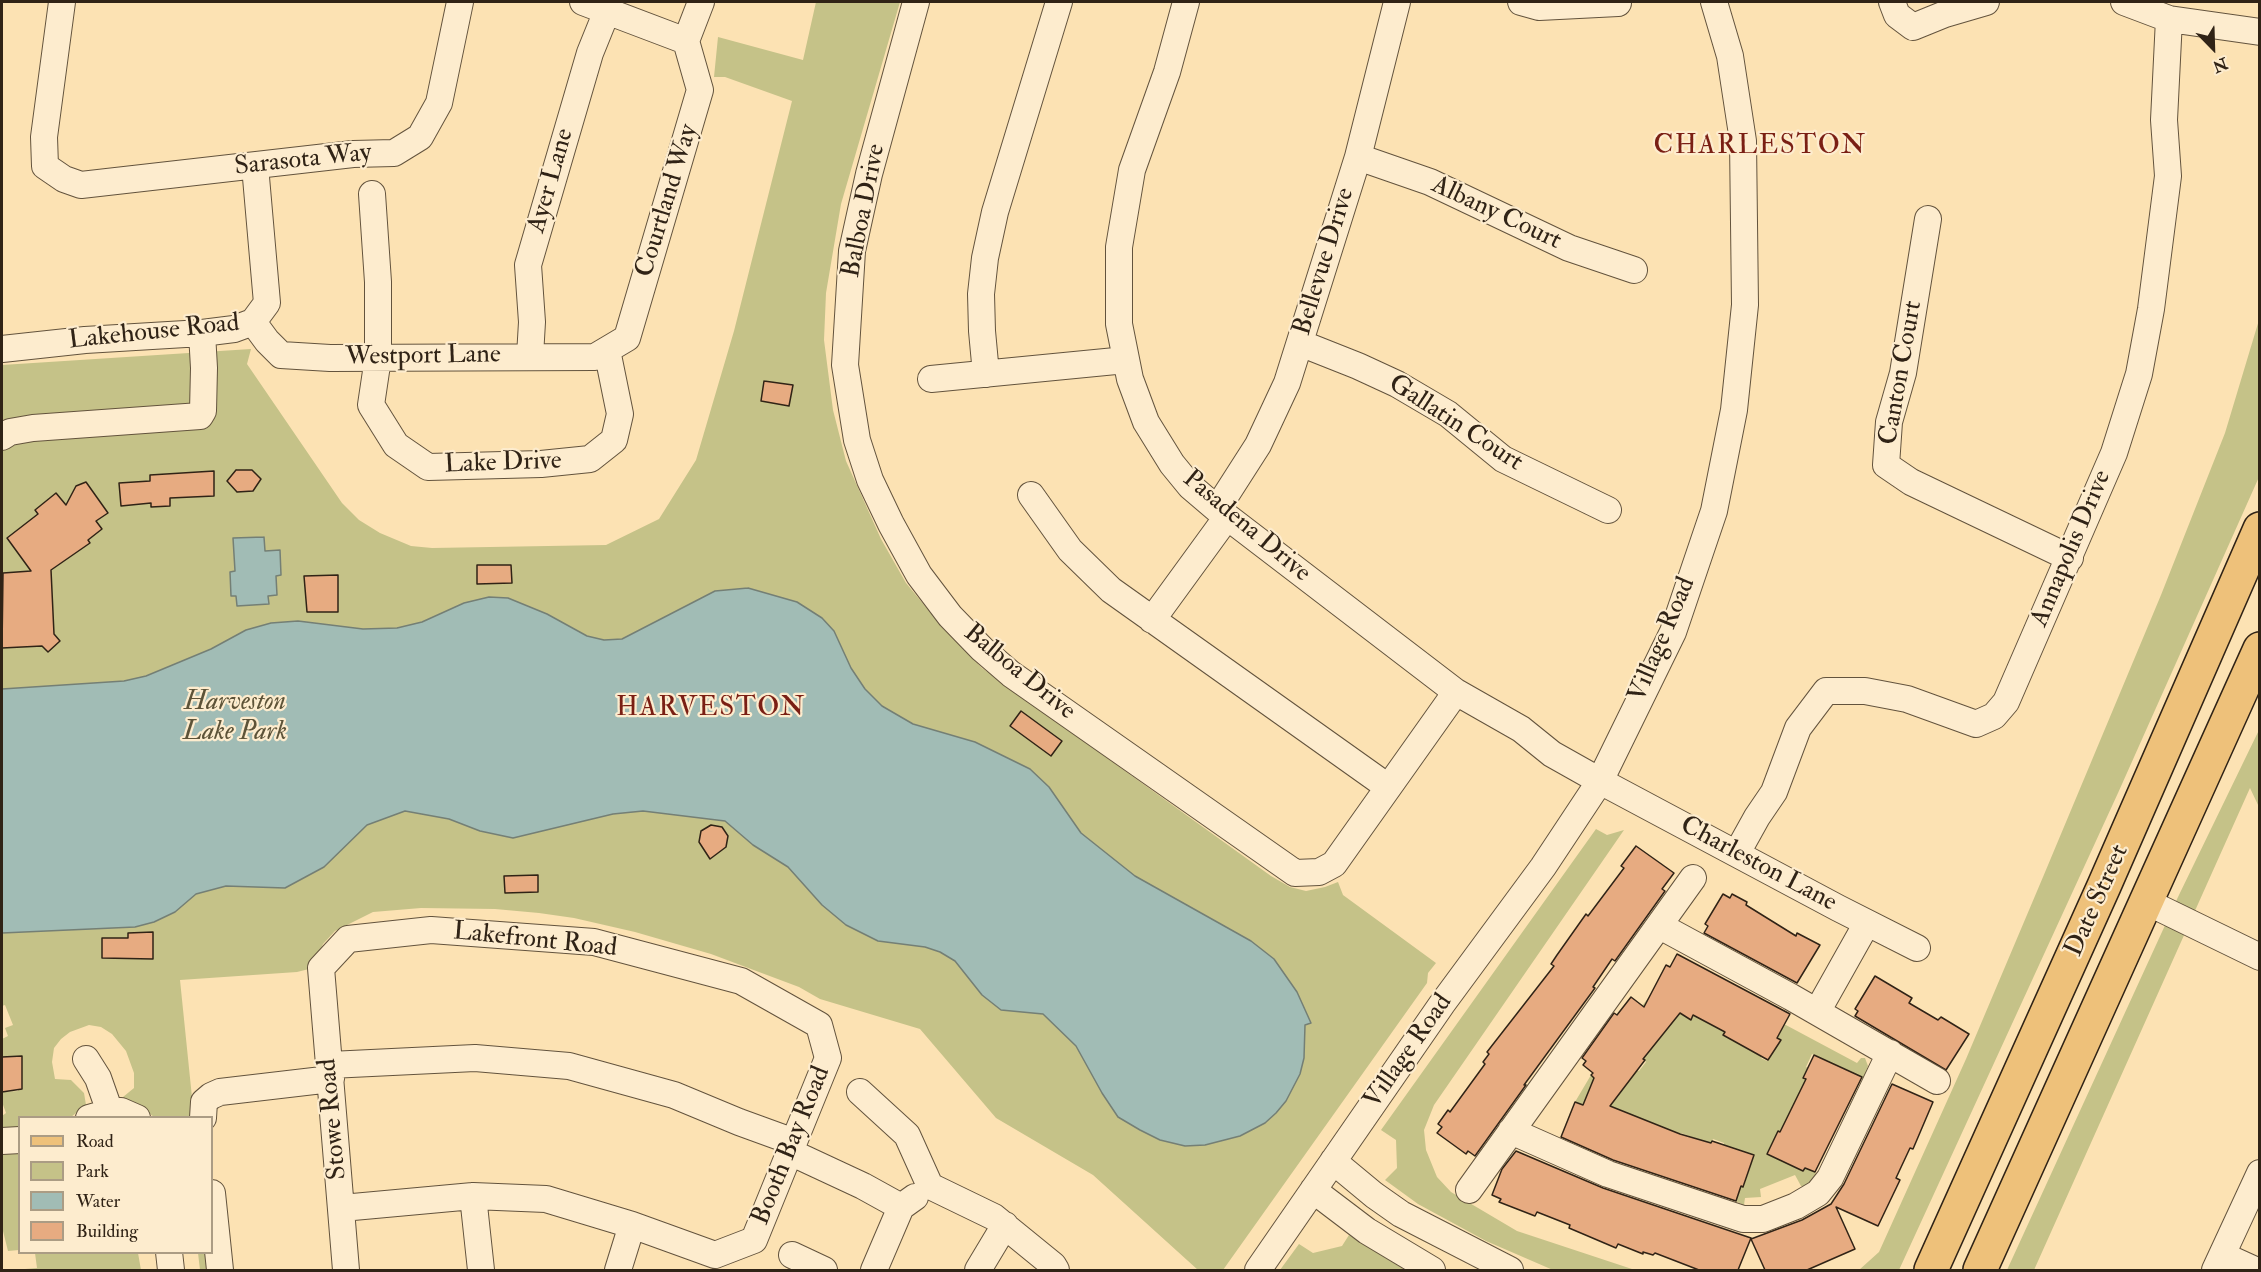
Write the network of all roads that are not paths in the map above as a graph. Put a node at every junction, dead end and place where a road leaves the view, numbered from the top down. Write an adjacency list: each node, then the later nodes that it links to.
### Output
1 (62, 2): 20 (street, Sarasota Way)
2 (460, 2): 20 (street, Sarasota Way)
3 (583, 2): 15 (street)
4 (701, 2): 18 (street)
5 (916, 2): 44 (street, Balboa Drive)
6 (1059, 2): 32 (street)
7 (1186, 2): 31 (street, Pasadena Drive)
8 (1397, 2): 19 (street, Bellevue Drive)
9 (1521, 2): 14 (street)
10 (1714, 2): 43 (street, Village Road)
11 (1892, 2): 12 (street)
12 (1986, 2)
13 (2124, 2): 16 (street)
14 (1618, 3)
15 (608, 11): 18 (street); 29 (street, Ayer Lane)
16 (2169, 19): 17 (street); 39 (street, Annapolis Drive)
17 (2259, 32)
18 (686, 41): 28 (street, Courtland Way)
19 (1358, 157): 23 (street, Albany Court); 26 (street, Bellevue Drive)
20 (255, 166): 24 (street, Lakehouse Road)
21 (372, 194): 30 (street, Lake Drive)
22 (1928, 219): 39 (street, Canton Court)
23 (1634, 270)
24 (253, 322): 25 (street, Lakehouse Road); 30 (street, Westport Lane)
25 (201, 333): 27 (street, Lakehouse Road); 34 (street)
26 (1300, 344): 36 (street, Gallatin Court); 37 (street, Bellevue Drive)
27 (2, 349)
28 (607, 350): 29 (street, Westport Lane); 30 (street, Lake Drive)
29 (530, 356): 30 (street, Westport Lane)
30 (378, 357)
31 (1126, 360): 32 (street); 37 (street, Pasadena Drive)
32 (986, 374): 33 (street)
33 (931, 379)
34 (2, 437)
35 (1031, 495): 40 (street)
36 (1608, 510)
37 (1222, 513): 40 (street, Bellevue Drive); 42 (street, Pasadena Drive)
38 (2259, 528): 93 (main road, Date Street)
39 (2070, 558): 45 (street, Annapolis Drive)
40 (1152, 620): 44 (street)
41 (2259, 649): 47 (main road, Date Street)
42 (1456, 692): 43 (street, Pasadena Drive); 44 (street, Balboa Drive)
43 (1600, 781): 45 (street, Charleston Lane); 67 (street, Village Road)
44 (1388, 787)
45 (1737, 853): 48 (street, Charleston Lane)
46 (1693, 878): 49 (street)
47 (2147, 902): 51 (street); 94 (main road, Date Street)
48 (1867, 923): 50 (street, Charleston Lane); 53 (street)
49 (1660, 926): 53 (street); 63 (street)
50 (1917, 948)
51 (2259, 957)
52 (321, 968): 54 (street, Lakefront Road); 57 (street, Stowe Road)
53 (1817, 1012): 55 (street)
54 (819, 1025): 66 (street, Booth Bay Road)
55 (1890, 1053): 58 (street); 63 (street)
56 (86, 1059): 60 (street)
57 (330, 1072): 62 (street); 66 (street); 75 (street, Stowe Road)
58 (1937, 1081)
59 (860, 1092): 69 (street)
60 (100, 1114): 61 (street)
61 (134, 1116)
62 (203, 1116)
63 (1511, 1131): 71 (street)
64 (18, 1140): 65 (street)
65 (2, 1141)
66 (792, 1147): 74 (street); 76 (street, Booth Bay Road)
67 (1333, 1161): 70 (street, Village Road); 92 (street)
68 (2259, 1173): 80 (street)
69 (930, 1186): 74 (street); 77 (street)
70 (1313, 1190): 90 (street, Village Road); 91 (street)
71 (1469, 1190)
72 (473, 1196): 75 (street, Booth Bay Road); 76 (street, Booth Bay Road); 84 (street)
73 (213, 1203): 82 (street)
74 (901, 1207): 87 (street)
75 (342, 1208): 83 (street, Stowe Road)
76 (632, 1225): 85 (street)
77 (1005, 1225): 88 (street); 89 (street)
78 (169, 1254): 81 (street)
79 (792, 1255): 86 (street)
80 (2218, 1263): 95 (street)
81 (171, 1270)
82 (220, 1270)
83 (346, 1270)
84 (481, 1270)
85 (618, 1270)
86 (824, 1270)
87 (874, 1270)
88 (978, 1270)
89 (1056, 1270)
90 (1258, 1270)
91 (1432, 1270)
92 (1510, 1270)
93 (1931, 1270)
94 (1980, 1270)
95 (2255, 1270)

